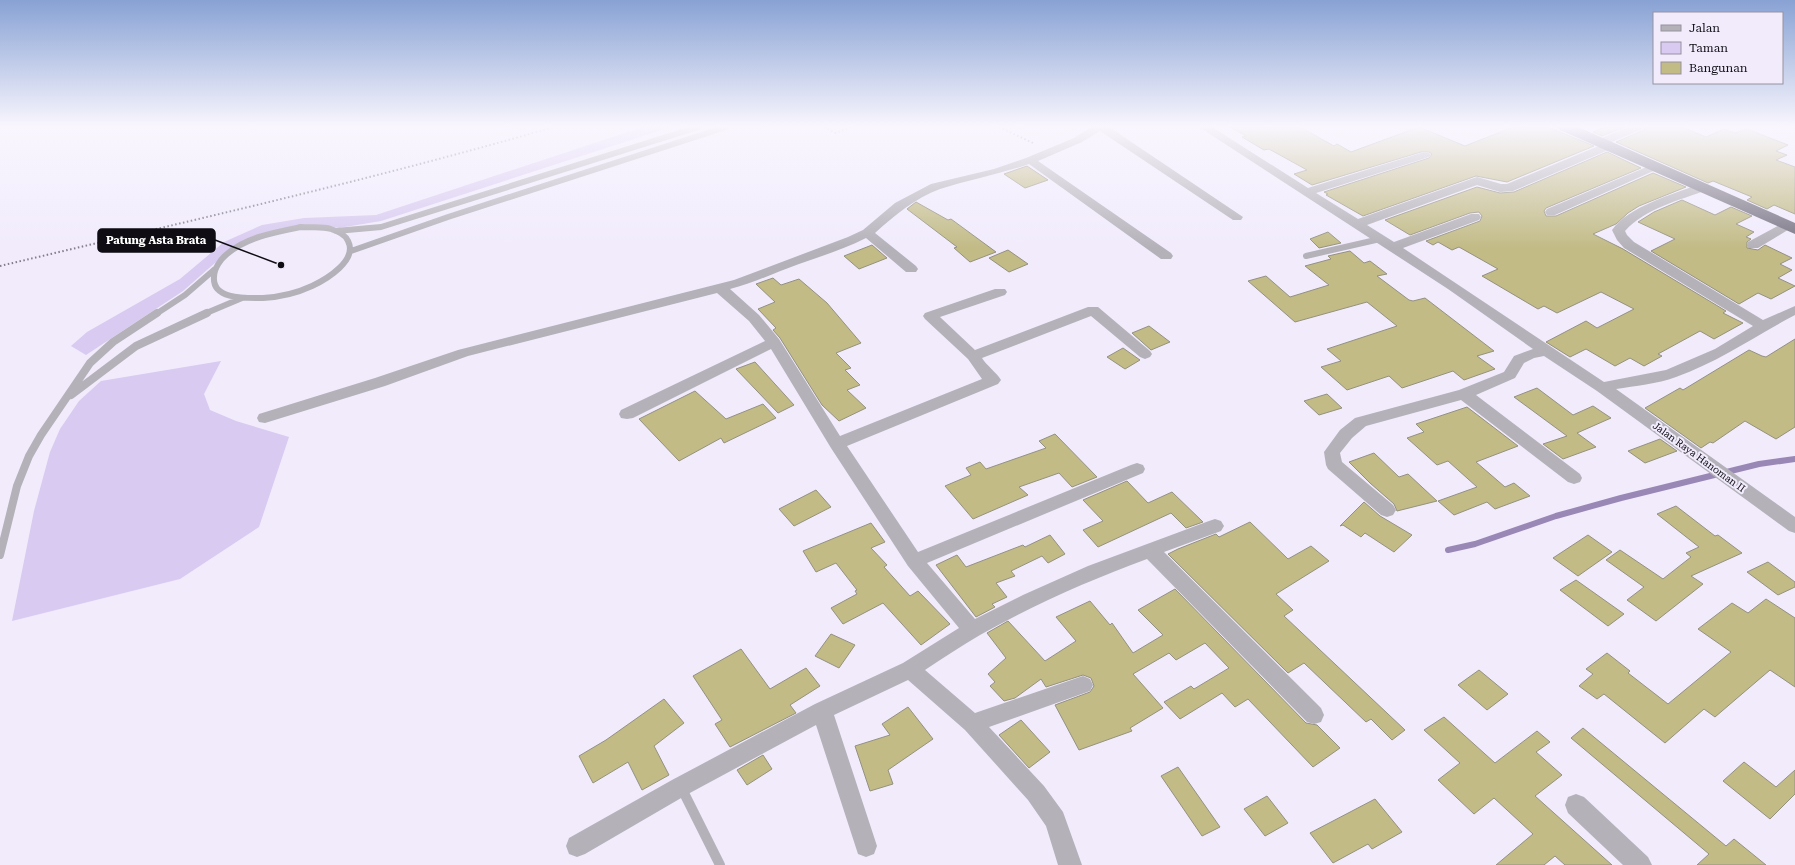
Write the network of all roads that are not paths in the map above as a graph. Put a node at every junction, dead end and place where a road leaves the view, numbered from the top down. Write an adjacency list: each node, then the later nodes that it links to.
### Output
1 (570, 167): 18 (lane)
2 (601, 167): 23 (lane)
3 (1009, 167): 19 (street)
4 (1040, 167): 24 (street)
5 (1161, 167): 14 (street)
6 (1268, 167): 12 (street, Jalan Raya Hanoman II)
7 (1386, 167): 12 (street)
8 (1554, 167): 16 (street)
9 (1653, 167): 13 (street)
10 (1659, 167): 11 (highway)
11 (1704, 187): 17 (highway); 32 (street)
12 (1307, 192): 16 (street, Jalan Raya Hanoman II)
13 (1551, 212)
14 (1237, 217)
15 (1475, 217): 22 (street)
16 (1357, 224): 20 (street, Jalan Raya Hanoman II)
17 (1791, 227): 21 (street)
18 (336, 231): 23 (lane); 26 (lane)
19 (867, 232): 27 (street); 28 (street)
20 (1380, 239): 22 (street, Jalan Raya Hanoman II); 25 (lane)
21 (1753, 245)
22 (1393, 247): 34 (street, Jalan Raya Hanoman II)
23 (351, 251): 30 (lane)
24 (1166, 256)
25 (1306, 256)
26 (215, 269): 30 (lane); 39 (lane)
27 (911, 269)
28 (720, 288): 33 (street); 41 (street)
29 (1000, 292): 36 (street)
30 (242, 298): 39 (lane)
31 (1795, 310): 32 (street)
32 (1763, 326): 37 (street)
33 (774, 342): 40 (street); 42 (street)
34 (1546, 351): 37 (street, Jalan Raya Hanoman II); 38 (street)
35 (1145, 354): 36 (street)
36 (973, 356): 42 (street)
37 (1602, 387): 48 (street, Jalan Raya Hanoman II)
38 (1464, 394): 44 (street); 45 (street)
39 (66, 399): 46 (lane)
40 (627, 414)
41 (265, 418)
42 (837, 444): 51 (street)
43 (1138, 469): 51 (street)
44 (1574, 478)
45 (1387, 510)
46 (4, 524): 50 (lane)
47 (1215, 526): 49 (street)
48 (1795, 526)
49 (1150, 550): 52 (street); 56 (street)
50 (0, 555)
51 (914, 561): 52 (street)
52 (972, 630): 53 (street)
53 (910, 669): 55 (street); 57 (street)
54 (1083, 685): 57 (street)
55 (822, 712): 58 (street); 61 (street)
56 (1314, 715)
57 (972, 723): 63 (street)
58 (680, 787): 60 (street); 62 (lane)
59 (1576, 805): 64 (street)
60 (577, 846)
61 (866, 846)
62 (720, 865)
63 (1070, 865)
64 (1640, 865)

